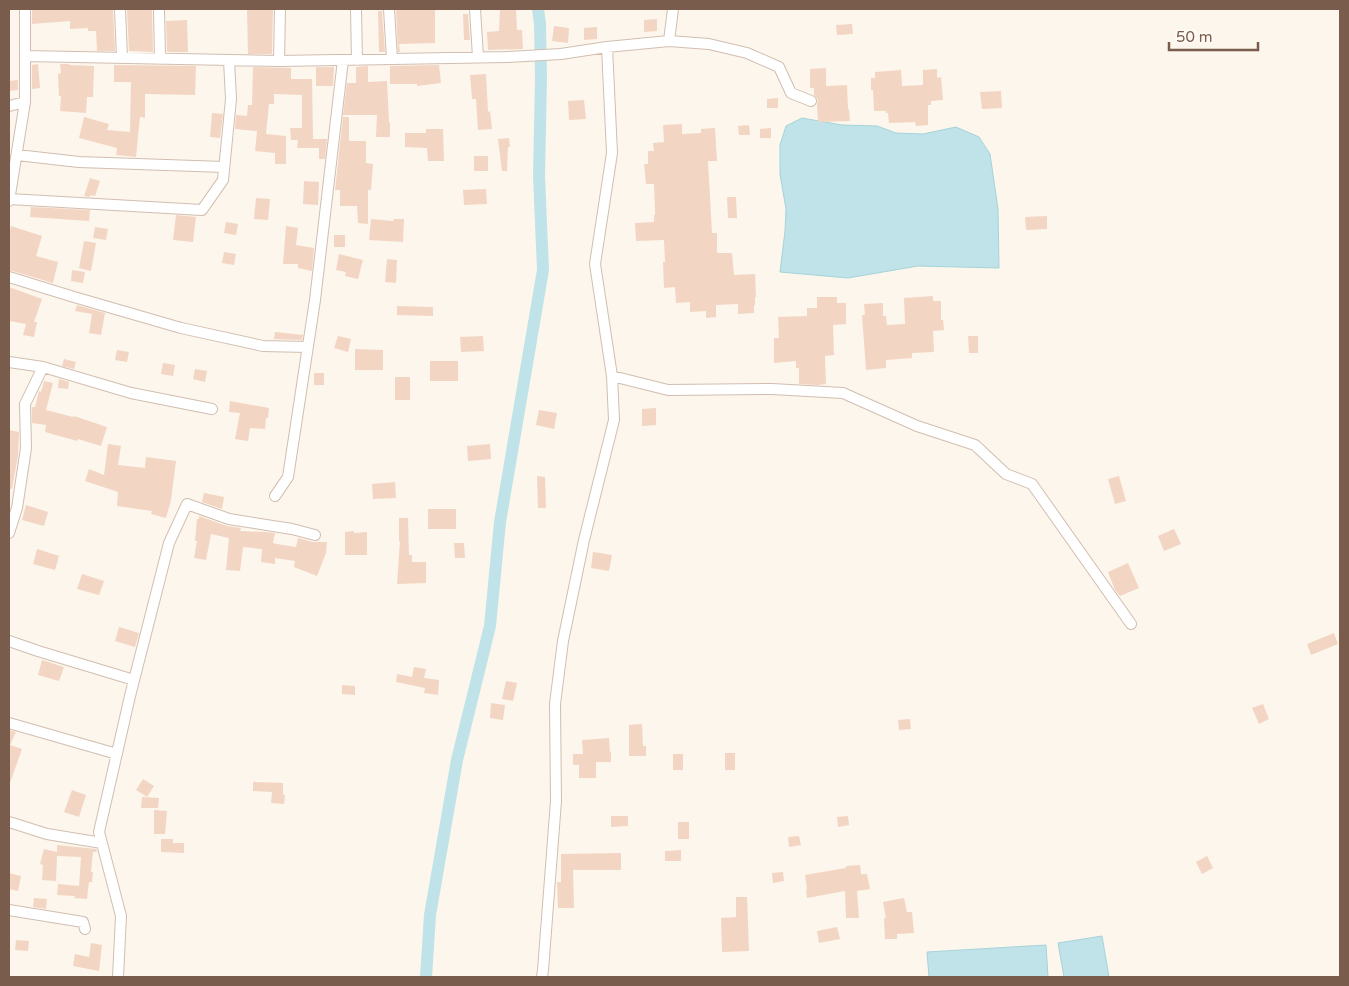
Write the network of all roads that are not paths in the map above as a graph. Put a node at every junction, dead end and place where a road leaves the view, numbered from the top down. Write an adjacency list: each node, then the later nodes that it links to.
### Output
1 (25, 9): 11 (street)
2 (120, 9): 13 (street)
3 (159, 9): 14 (street)
4 (280, 9): 19 (street)
5 (356, 9): 18 (street)
6 (390, 9): 15 (street)
7 (475, 9): 12 (street)
8 (673, 9): 9 (street)
9 (669, 41): 10 (street); 20 (street)
10 (607, 47): 12 (street); 30 (street)
11 (25, 56): 13 (street); 21 (street)
12 (478, 57): 15 (street)
13 (122, 58): 14 (street)
14 (160, 59): 16 (street)
15 (392, 59): 18 (street)
16 (229, 60): 19 (street); 24 (street)
17 (343, 60): 18 (street); 19 (street); 27 (street)
18 (357, 60)
19 (279, 61)
20 (811, 101)
21 (25, 102): 22 (street); 23 (street)
22 (9, 106)
23 (17, 155): 24 (street); 25 (street)
24 (224, 167): 25 (street)
25 (9, 200)
26 (9, 276): 27 (street)
27 (308, 347): 32 (street)
28 (9, 362): 29 (street)
29 (43, 367): 31 (street); 33 (street)
30 (612, 376): 35 (street); 45 (street)
31 (212, 409)
32 (275, 496)
33 (9, 533)
34 (315, 535): 37 (street)
35 (1131, 624)
36 (9, 640): 37 (street)
37 (134, 680): 39 (street)
38 (9, 724): 39 (street)
39 (117, 754): 41 (street)
40 (9, 822): 41 (street)
41 (102, 843): 44 (street)
42 (9, 910): 43 (street)
43 (85, 929)
44 (118, 977)
45 (542, 977)

